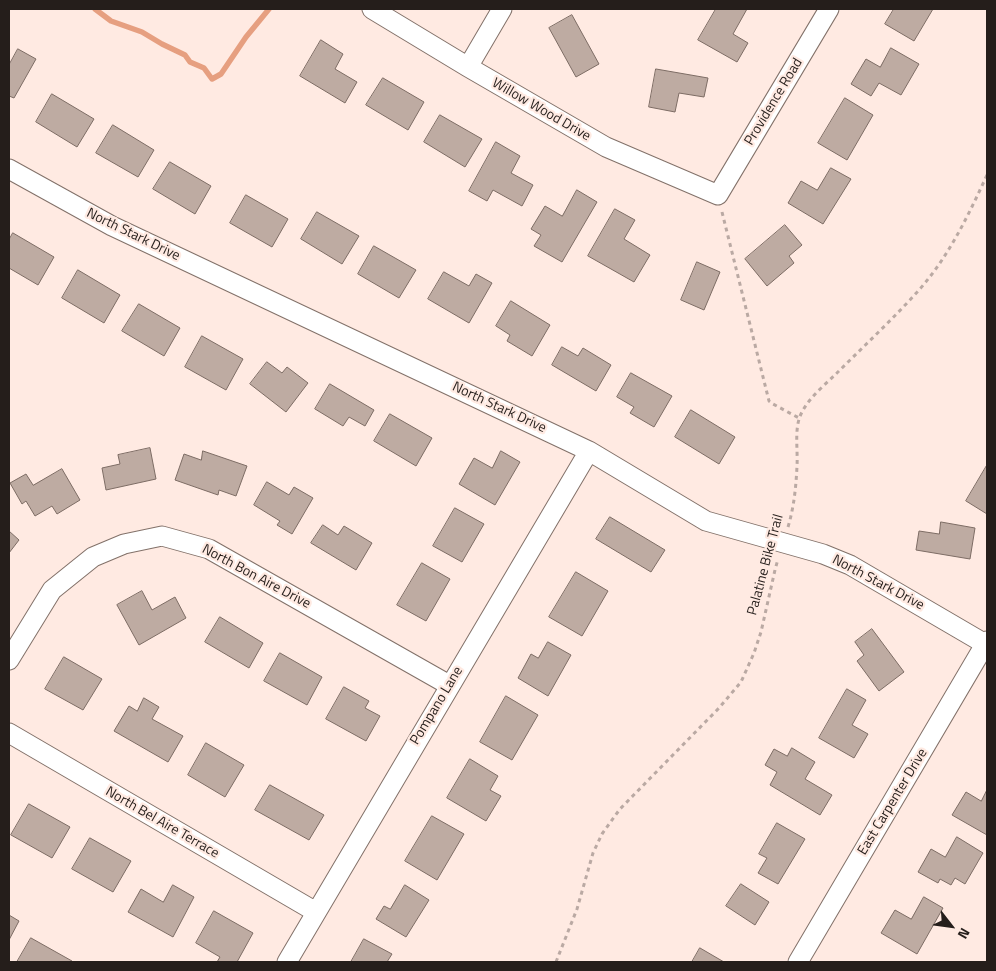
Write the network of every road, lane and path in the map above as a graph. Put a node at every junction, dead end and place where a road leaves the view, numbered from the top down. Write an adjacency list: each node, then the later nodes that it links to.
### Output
1 (372, 9): 4 (street, Willow Wood Drive)
2 (502, 9): 4 (street)
3 (829, 9): 7 (street, Providence Road)
4 (468, 67): 7 (street, Willow Wood Drive)
5 (9, 169): 9 (street, North Stark Drive)
6 (987, 175): 8 (path, Palatine Bike Trail)
7 (718, 195): 8 (path)
8 (799, 418): 10 (path, Palatine Bike Trail)
9 (589, 451): 10 (street, North Stark Drive); 13 (street, Pompano Lane)
10 (784, 543): 11 (street, North Stark Drive); 17 (path, Palatine Bike Trail)
11 (987, 643): 18 (street, East Carpenter Drive)
12 (9, 660): 13 (street, North Bon Aire Drive)
13 (449, 685): 15 (street, Pompano Lane)
14 (9, 733): 15 (street, North Bel Aire Terrace)
15 (316, 912): 16 (street, Pompano Lane)
16 (287, 962)
17 (556, 962)
18 (798, 962)

